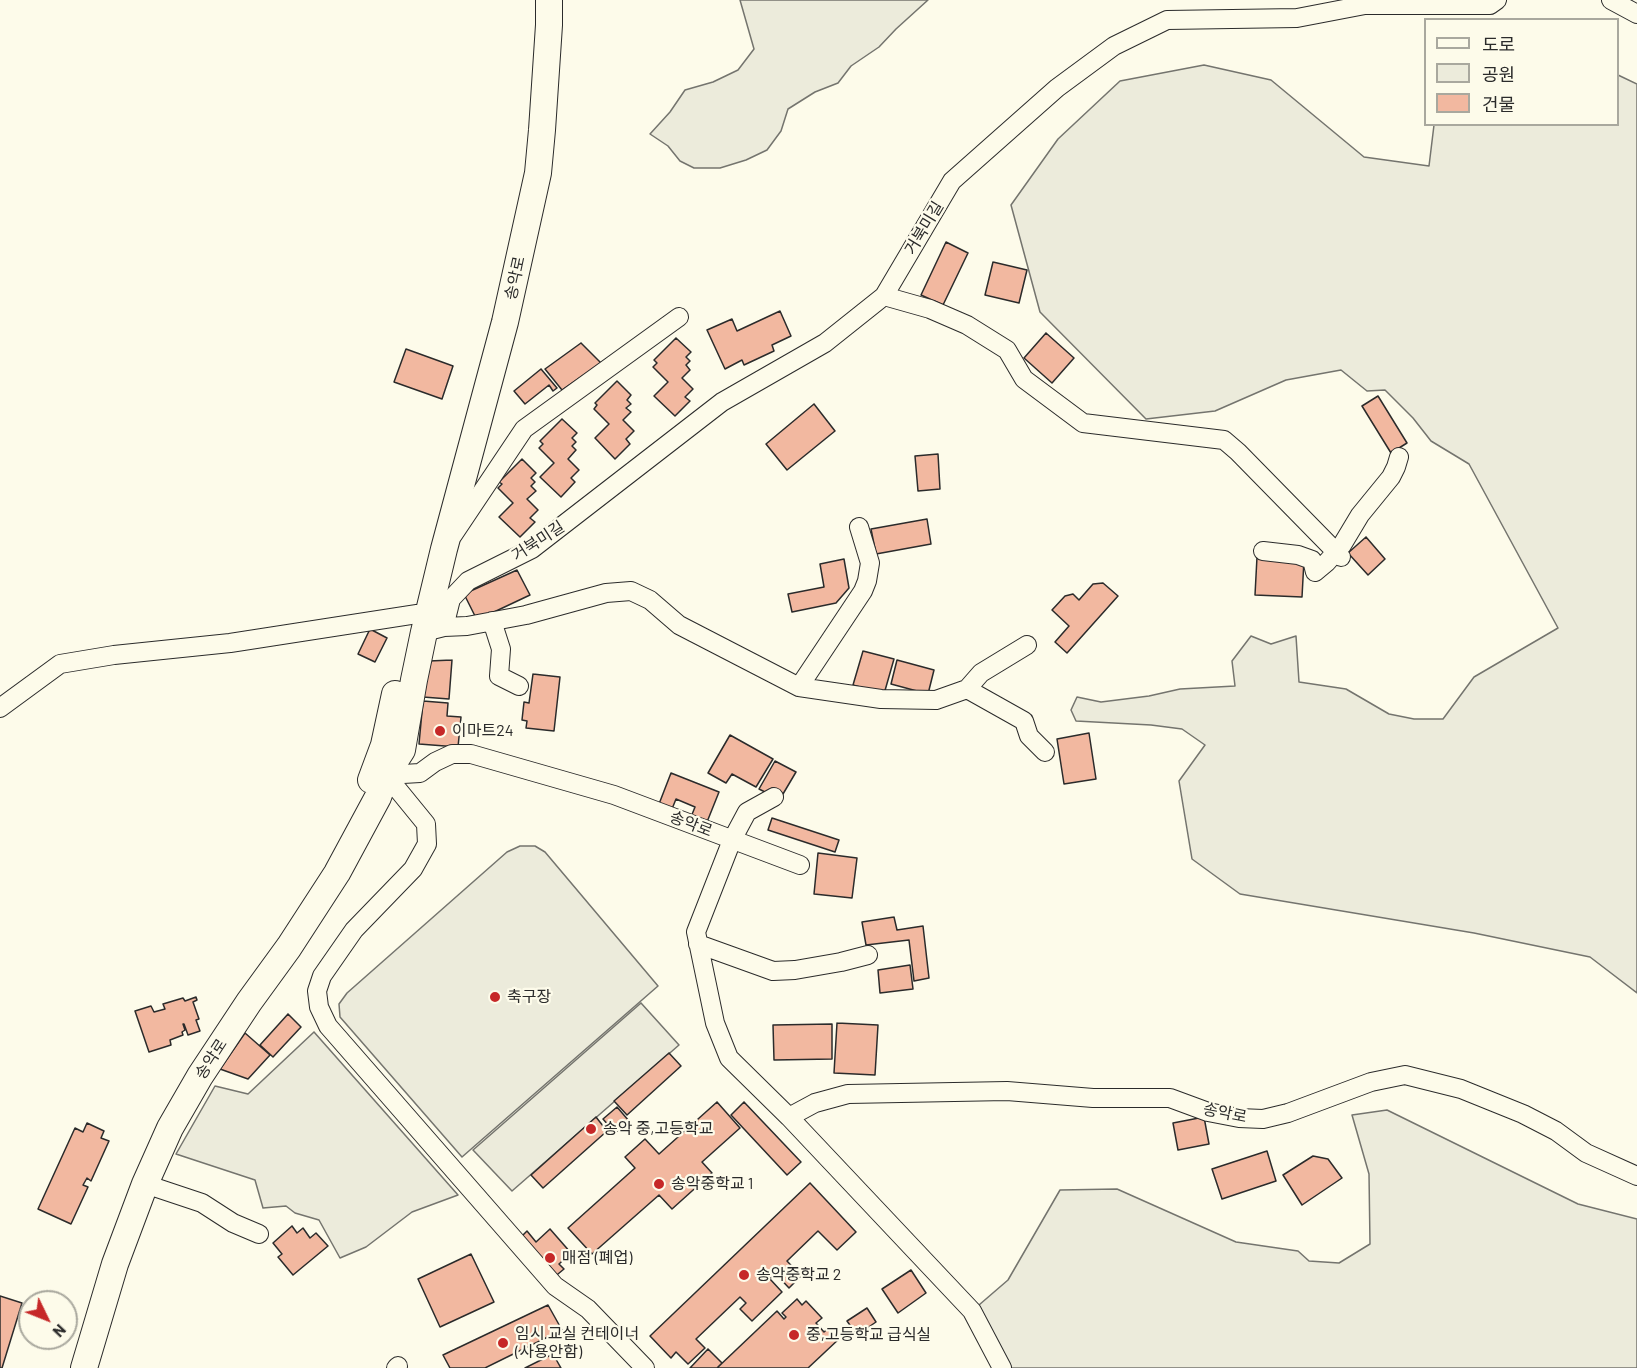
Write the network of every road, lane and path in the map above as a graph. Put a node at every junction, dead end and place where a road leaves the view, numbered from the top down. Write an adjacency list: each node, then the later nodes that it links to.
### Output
1 (540, 0): 14 (main road)
2 (549, 0): 10 (main road, 송악로)
3 (1497, 0): 6 (street, 거북미길)
4 (1611, 0): 5 (street)
5 (1637, 14)
6 (884, 296): 12 (street); 14 (street, 거북미길)
7 (678, 318): 10 (street, 송악로)
8 (1399, 456): 12 (street)
9 (859, 526): 17 (street)
10 (444, 549): 14 (main road, 송악로)
11 (1263, 551): 12 (street)
12 (1339, 555)
13 (492, 621): 14 (street); 16 (street); 17 (street)
14 (428, 624): 19 (street); 21 (main road, 송악로); 31 (main road)
15 (1027, 645): 18 (street)
16 (519, 686)
17 (799, 687): 18 (street)
18 (967, 689): 20 (street)
19 (0, 708)
20 (1046, 752)
21 (386, 775): 23 (street, 송악로); 29 (main road, 송악로); 33 (street)
22 (774, 797): 23 (street)
23 (732, 840): 24 (street); 25 (street, 송악로)
24 (800, 865)
25 (698, 944): 26 (street); 27 (street, 송악로)
26 (868, 955)
27 (789, 1117): 28 (street, 송악로); 34 (street, 송악로)
28 (1637, 1176)
29 (145, 1184): 30 (street); 32 (main road, 송악로)
30 (259, 1234)
31 (74, 1368)
32 (84, 1368)
33 (645, 1368)
34 (1002, 1368)

